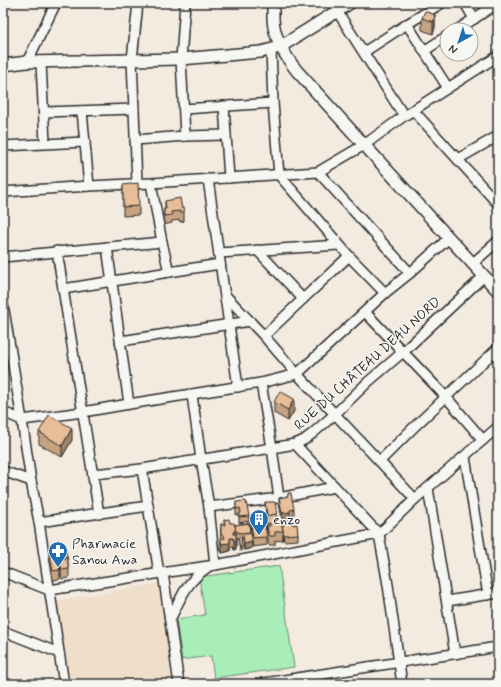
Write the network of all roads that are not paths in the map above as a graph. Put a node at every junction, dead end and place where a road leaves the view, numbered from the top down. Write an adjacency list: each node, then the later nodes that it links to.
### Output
1 (56, 3): 20 (street)
2 (138, 3): 19 (street)
3 (185, 3): 18 (street)
4 (273, 3): 14 (main road)
5 (350, 3): 9 (main road)
6 (442, 3): 12 (street)
7 (465, 3): 10 (street)
8 (498, 4): 10 (street)
9 (337, 11): 14 (main road); 16 (street)
10 (474, 19): 11 (street)
11 (469, 22)
12 (407, 24): 15 (street); 16 (street)
13 (439, 41): 15 (street)
14 (276, 48): 18 (main road); 24 (street); 38 (main road)
15 (424, 51): 23 (street)
16 (364, 52): 31 (street)
17 (498, 56): 23 (street)
18 (182, 59): 19 (main road); 27 (street)
19 (132, 60): 21 (main road); 26 (street)
20 (27, 62): 21 (main road); 22 (main road)
21 (41, 63): 30 (street)
22 (3, 65)
23 (448, 88): 28 (street)
24 (273, 103): 25 (street); 42 (street)
25 (224, 106): 27 (street); 32 (street)
26 (134, 109): 29 (street); 35 (street)
27 (184, 109): 33 (street)
28 (413, 110): 31 (street); 40 (street)
29 (82, 111): 30 (street); 36 (street)
30 (44, 112): 37 (street)
31 (404, 116): 38 (street)
32 (226, 135): 33 (street); 43 (street)
33 (185, 136): 35 (street)
34 (497, 138): 40 (street)
35 (135, 140): 46 (street)
36 (85, 142): 37 (street); 47 (street)
37 (45, 143): 39 (street)
38 (364, 145): 41 (street); 50 (main road)
39 (3, 146)
40 (458, 159): 49 (street)
41 (318, 172): 42 (street); 63 (street)
42 (279, 175): 43 (street); 53 (street)
43 (229, 178): 44 (street)
44 (208, 179): 45 (street); 57 (street)
45 (151, 183): 46 (street); 52 (street)
46 (137, 184): 47 (street)
47 (89, 186): 48 (street)
48 (3, 192)
49 (498, 204)
50 (449, 238): 61 (main road); 63 (street)
51 (498, 241): 61 (street)
52 (162, 242): 54 (street); 62 (street)
53 (339, 245): 55 (street); 58 (street)
54 (107, 247): 56 (street); 65 (street)
55 (257, 250): 57 (street); 70 (street)
56 (57, 251): 59 (street); 66 (street)
57 (219, 253): 60 (street)
58 (349, 256): 68 (street); 70 (street)
59 (3, 257)
60 (220, 264): 62 (street); 69 (street)
61 (472, 264): 64 (main road)
62 (169, 272): 65 (street)
63 (410, 273): 68 (street)
64 (484, 276): 67 (main road); 78 (street, RUE DU CHÂTEAU DEAU NORD)
65 (112, 281): 66 (street); 76 (street)
66 (63, 289): 86 (street)
67 (498, 291)
68 (385, 293): 72 (street)
69 (225, 295): 73 (street); 74 (street)
70 (302, 299): 75 (street)
71 (3, 304): 88 (street)
72 (365, 312): 78 (street); 79 (street)
73 (250, 322): 74 (street); 75 (street)
74 (230, 324): 76 (street); 81 (street)
75 (264, 336): 79 (street)
76 (121, 341): 84 (street)
77 (498, 348): 83 (street)
78 (403, 352): 83 (street); 87 (street, RUE DU CHÂTEAU DEAU NORD)
79 (297, 374): 80 (street); 87 (street)
80 (261, 383): 81 (street); 92 (street)
81 (238, 387): 82 (street)
82 (192, 395): 84 (street); 94 (street)
83 (446, 397): 90 (street); 95 (street)
84 (129, 404): 86 (street)
85 (3, 412): 88 (street)
86 (83, 412): 88 (street); 98 (street)
87 (335, 414): 91 (street, RUE DU CHÂTEAU DEAU NORD); 95 (street)
88 (22, 420): 99 (street)
89 (498, 427): 90 (street)
90 (483, 440): 93 (street)
91 (295, 444): 92 (street, RUE DU CHÂTEAU DEAU NORD); 100 (street)
92 (272, 448): 94 (street, RUE DU CHÂTEAU DEAU NORD); 102 (street)
93 (465, 456): 101 (street); 114 (street)
94 (200, 459): 96 (street, RUE DU CHÂTEAU DEAU NORD); 105 (street)
95 (380, 461): 103 (street)
96 (142, 469): 98 (street, RUE DU CHÂTEAU DEAU NORD); 104 (street)
97 (3, 471): 99 (street)
98 (93, 474): 106 (street)
99 (31, 481): 107 (street)
100 (335, 488): 102 (street); 108 (street)
101 (428, 488): 103 (street); 115 (street)
102 (279, 498): 105 (street)
103 (415, 499): 108 (street)
104 (148, 506): 106 (street); 111 (street)
105 (208, 507): 109 (street)
106 (99, 514): 107 (street)
107 (39, 522): 112 (street)
108 (379, 534): 109 (street); 121 (street)
109 (213, 565): 111 (street); 116 (street)
110 (3, 572): 112 (street)
111 (161, 573): 112 (street); 116 (street)
112 (49, 590): 119 (street)
113 (498, 593): 114 (street)
114 (488, 595): 115 (street)
115 (447, 601): 120 (street)
116 (170, 620): 124 (street)
117 (3, 631): 119 (street)
118 (498, 647): 120 (street)
119 (59, 653): 123 (street)
120 (455, 654): 121 (street)
121 (399, 662): 122 (street); 126 (street)
122 (296, 681): 125 (street)
123 (64, 684)
124 (179, 684)
125 (258, 684)
126 (402, 684)

